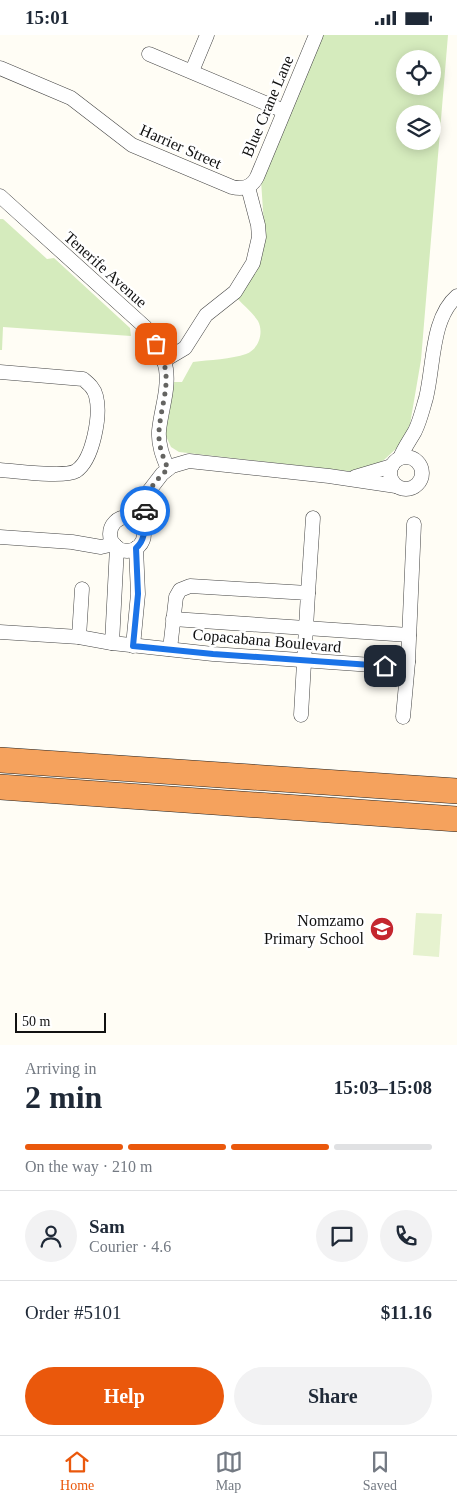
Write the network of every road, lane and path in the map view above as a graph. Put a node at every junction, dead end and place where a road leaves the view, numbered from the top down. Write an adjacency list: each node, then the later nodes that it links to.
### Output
1 (207, 35): 5 (street)
2 (316, 35): 6 (street, Blue Crane Lane)
3 (149, 54): 5 (street)
4 (0, 68): 7 (street, Harrier Street)
5 (192, 71): 6 (street)
6 (284, 111): 7 (street, Blue Crane Lane)
7 (248, 187): 10 (street)
8 (0, 196): 10 (street, Tenerife Avenue)
9 (457, 296): 12 (street)
10 (164, 361): 15 (street, Tenerife Avenue)
11 (0, 372): 16 (street)
12 (416, 429): 13 (street); 14 (street)
13 (396, 462): 14 (street); 17 (street); 18 (street)
14 (418, 462): 18 (street)
15 (168, 469): 17 (street); 19 (street)
16 (0, 470)
17 (350, 479): 18 (street)
18 (396, 486)
19 (147, 495): 20 (street); 23 (street)
20 (129, 517): 23 (street); 24 (street)
21 (313, 518): 30 (street)
22 (414, 524): 34 (street)
23 (143, 527): 28 (street)
24 (111, 530): 26 (street); 27 (street)
25 (0, 537): 26 (street)
26 (72, 542): 27 (street)
27 (116, 546): 28 (street); 36 (street)
28 (136, 548): 37 (street)
29 (82, 589): 35 (street)
30 (308, 593): 31 (street); 32 (street)
31 (173, 619): 32 (street); 38 (street)
32 (307, 627): 34 (street); 39 (street)
33 (0, 632): 35 (street, Copacabana Boulevard)
34 (410, 635): 40 (street)
35 (79, 637): 36 (street, Copacabana Boulevard)
36 (112, 643): 37 (street, Copacabana Boulevard)
37 (133, 646): 38 (street, Copacabana Boulevard)
38 (170, 649): 39 (street, Copacabana Boulevard)
39 (305, 660): 40 (street, Copacabana Boulevard); 41 (street)
40 (408, 662): 42 (street)
41 (301, 715)
42 (404, 717)
43 (0, 759): 45 (highway)
44 (0, 787): 46 (highway)
45 (457, 791)
46 (457, 819)

